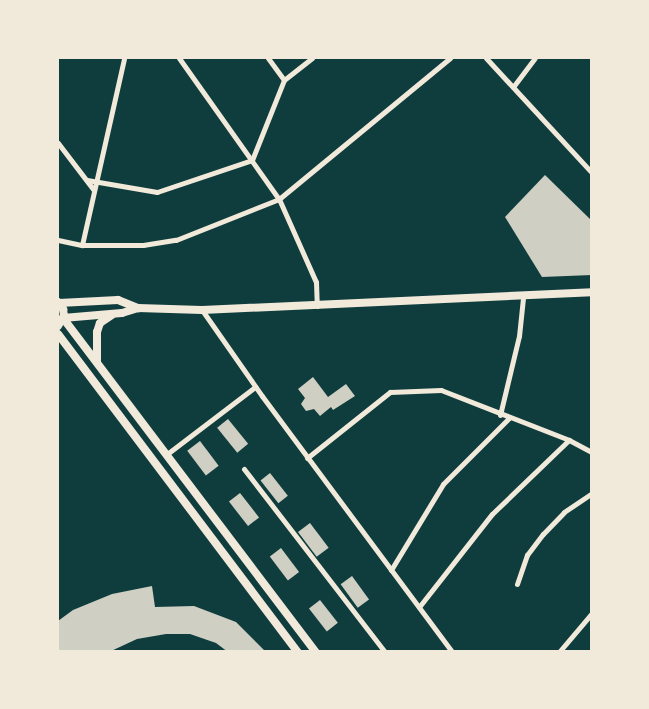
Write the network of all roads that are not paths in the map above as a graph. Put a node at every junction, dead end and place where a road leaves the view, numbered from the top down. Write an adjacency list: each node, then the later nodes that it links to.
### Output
1 (124, 58): 14 (street)
2 (179, 58): 11 (street)
3 (268, 58): 8 (street)
4 (312, 58): 8 (street)
5 (450, 58): 16 (street)
6 (486, 58): 9 (street)
7 (535, 58): 9 (street)
8 (284, 80): 11 (street)
9 (513, 87): 12 (street)
10 (58, 142): 13 (street)
11 (252, 160): 14 (street); 16 (street)
12 (592, 173)
13 (87, 180): 14 (street); 15 (street)
14 (95, 181): 15 (street)
15 (93, 189): 18 (street)
16 (279, 199): 18 (street); 22 (street)
17 (58, 240): 18 (street)
18 (82, 245)
19 (592, 292): 20 (street)
20 (523, 297): 22 (street); 31 (street)
21 (58, 303): 23 (street); 26 (street)
22 (317, 306): 24 (street)
23 (138, 308): 24 (street); 25 (street)
24 (202, 310): 30 (street)
25 (116, 313): 26 (street); 29 (street)
26 (63, 318): 27 (street); 29 (street)
27 (58, 326)
28 (58, 334): 43 (street)
29 (97, 362): 35 (street)
30 (256, 387): 35 (street); 36 (street)
31 (500, 415): 32 (street); 36 (street)
32 (510, 418): 33 (street); 39 (street)
33 (569, 440): 34 (street); 41 (street)
34 (592, 452)
35 (168, 454): 44 (street)
36 (307, 458): 39 (street)
37 (244, 468): 45 (street)
38 (592, 493): 40 (street)
39 (391, 570): 41 (street)
40 (517, 584)
41 (419, 607): 46 (street)
42 (592, 613): 47 (street)
43 (298, 652)
44 (316, 652)
45 (385, 652)
46 (452, 652)
47 (559, 652)

